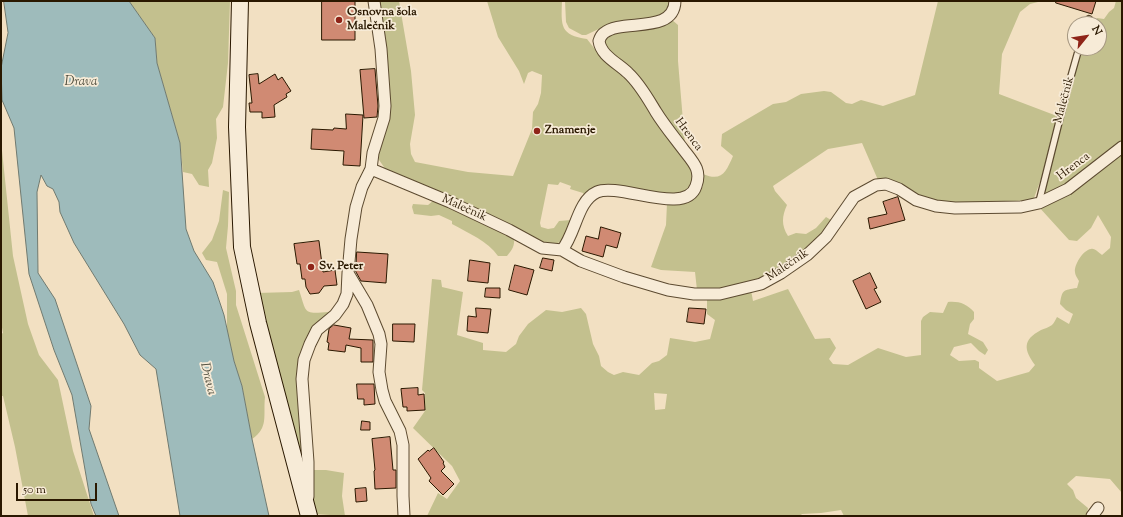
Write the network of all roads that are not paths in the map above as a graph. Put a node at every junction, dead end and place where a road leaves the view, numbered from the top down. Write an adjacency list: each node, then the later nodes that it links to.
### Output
1 (240, 1): 10 (street)
2 (374, 1): 6 (street)
3 (675, 1): 8 (street, Hrenca)
4 (1077, 56): 7 (lane, Malečnik)
5 (1122, 148): 7 (street, Hrenca)
6 (371, 169): 8 (street, Malečnik); 9 (street)
7 (1039, 203): 8 (street, Malečnik)
8 (562, 250)
9 (348, 273): 10 (street); 11 (street)
10 (308, 513)
11 (404, 516)

